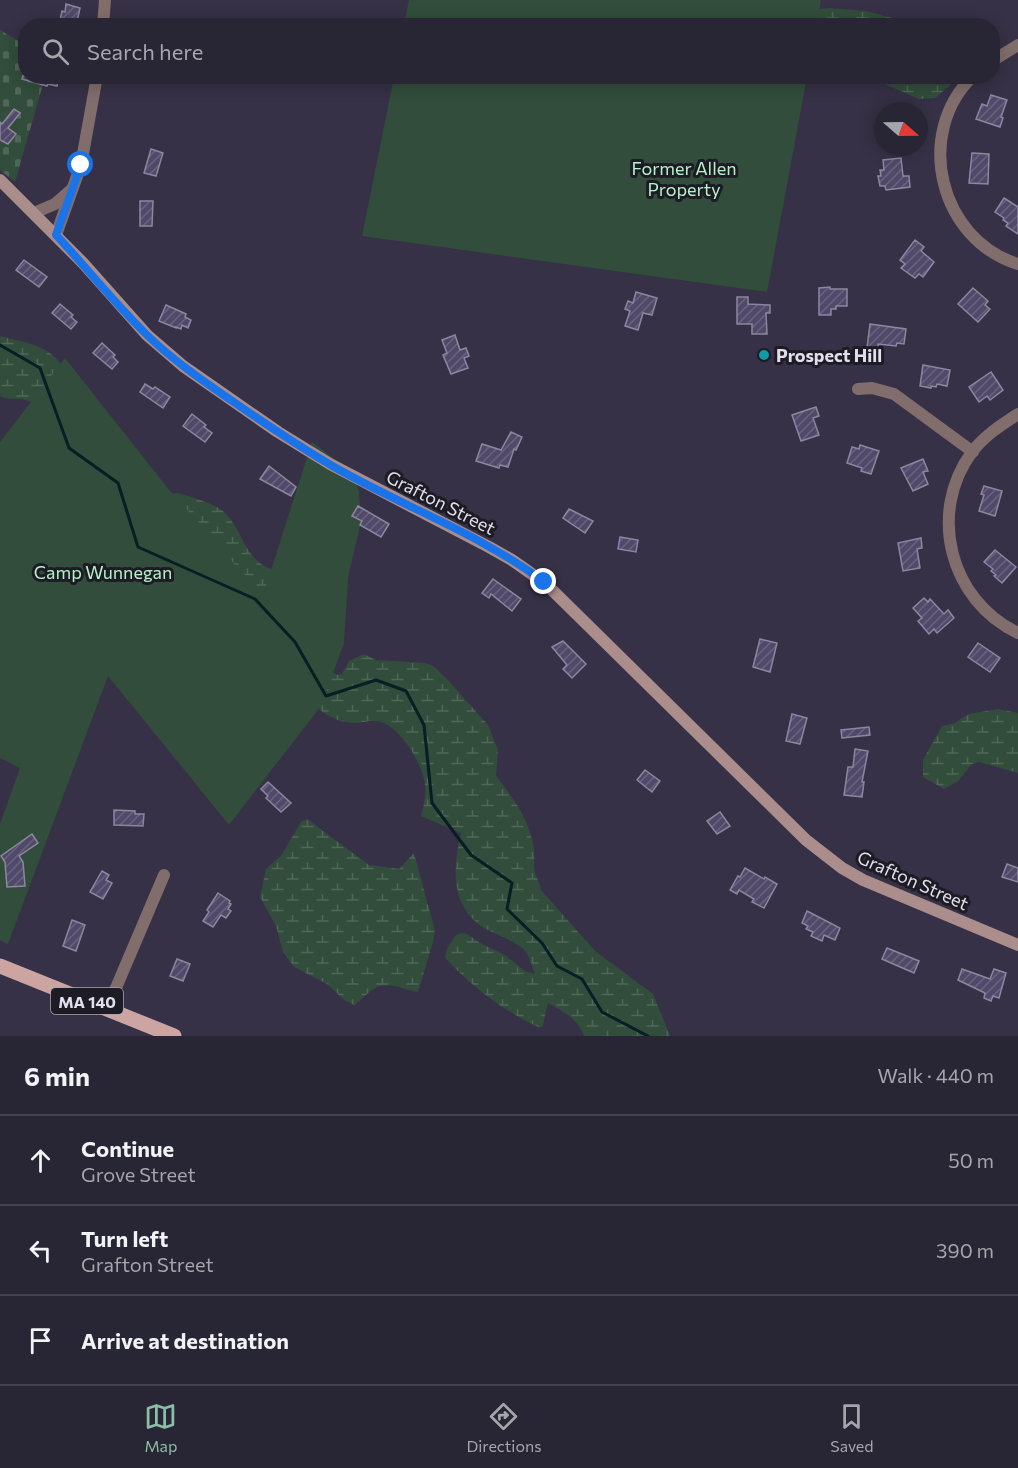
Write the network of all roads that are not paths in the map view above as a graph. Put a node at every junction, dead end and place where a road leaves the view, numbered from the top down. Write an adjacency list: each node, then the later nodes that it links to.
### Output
1 (105, 0): 2 (street)
2 (104, 18)
3 (1018, 45): 4 (street)
4 (1000, 57)
5 (96, 84): 8 (street)
6 (967, 84): 11 (street)
7 (0, 180): 9 (street, Grafton Street)
8 (72, 189): 9 (street); 10 (street)
9 (34, 213): 10 (street, Grafton Street)
10 (56, 235): 17 (street, Grafton Street)
11 (1018, 264)
12 (858, 389): 14 (street)
13 (1018, 414): 14 (street)
14 (972, 452): 15 (street)
15 (1018, 633)
16 (164, 875): 19 (street)
17 (1018, 945)
18 (0, 966): 19 (main road, MA 140)
19 (107, 1009): 20 (main road, MA 140)
20 (174, 1036)

